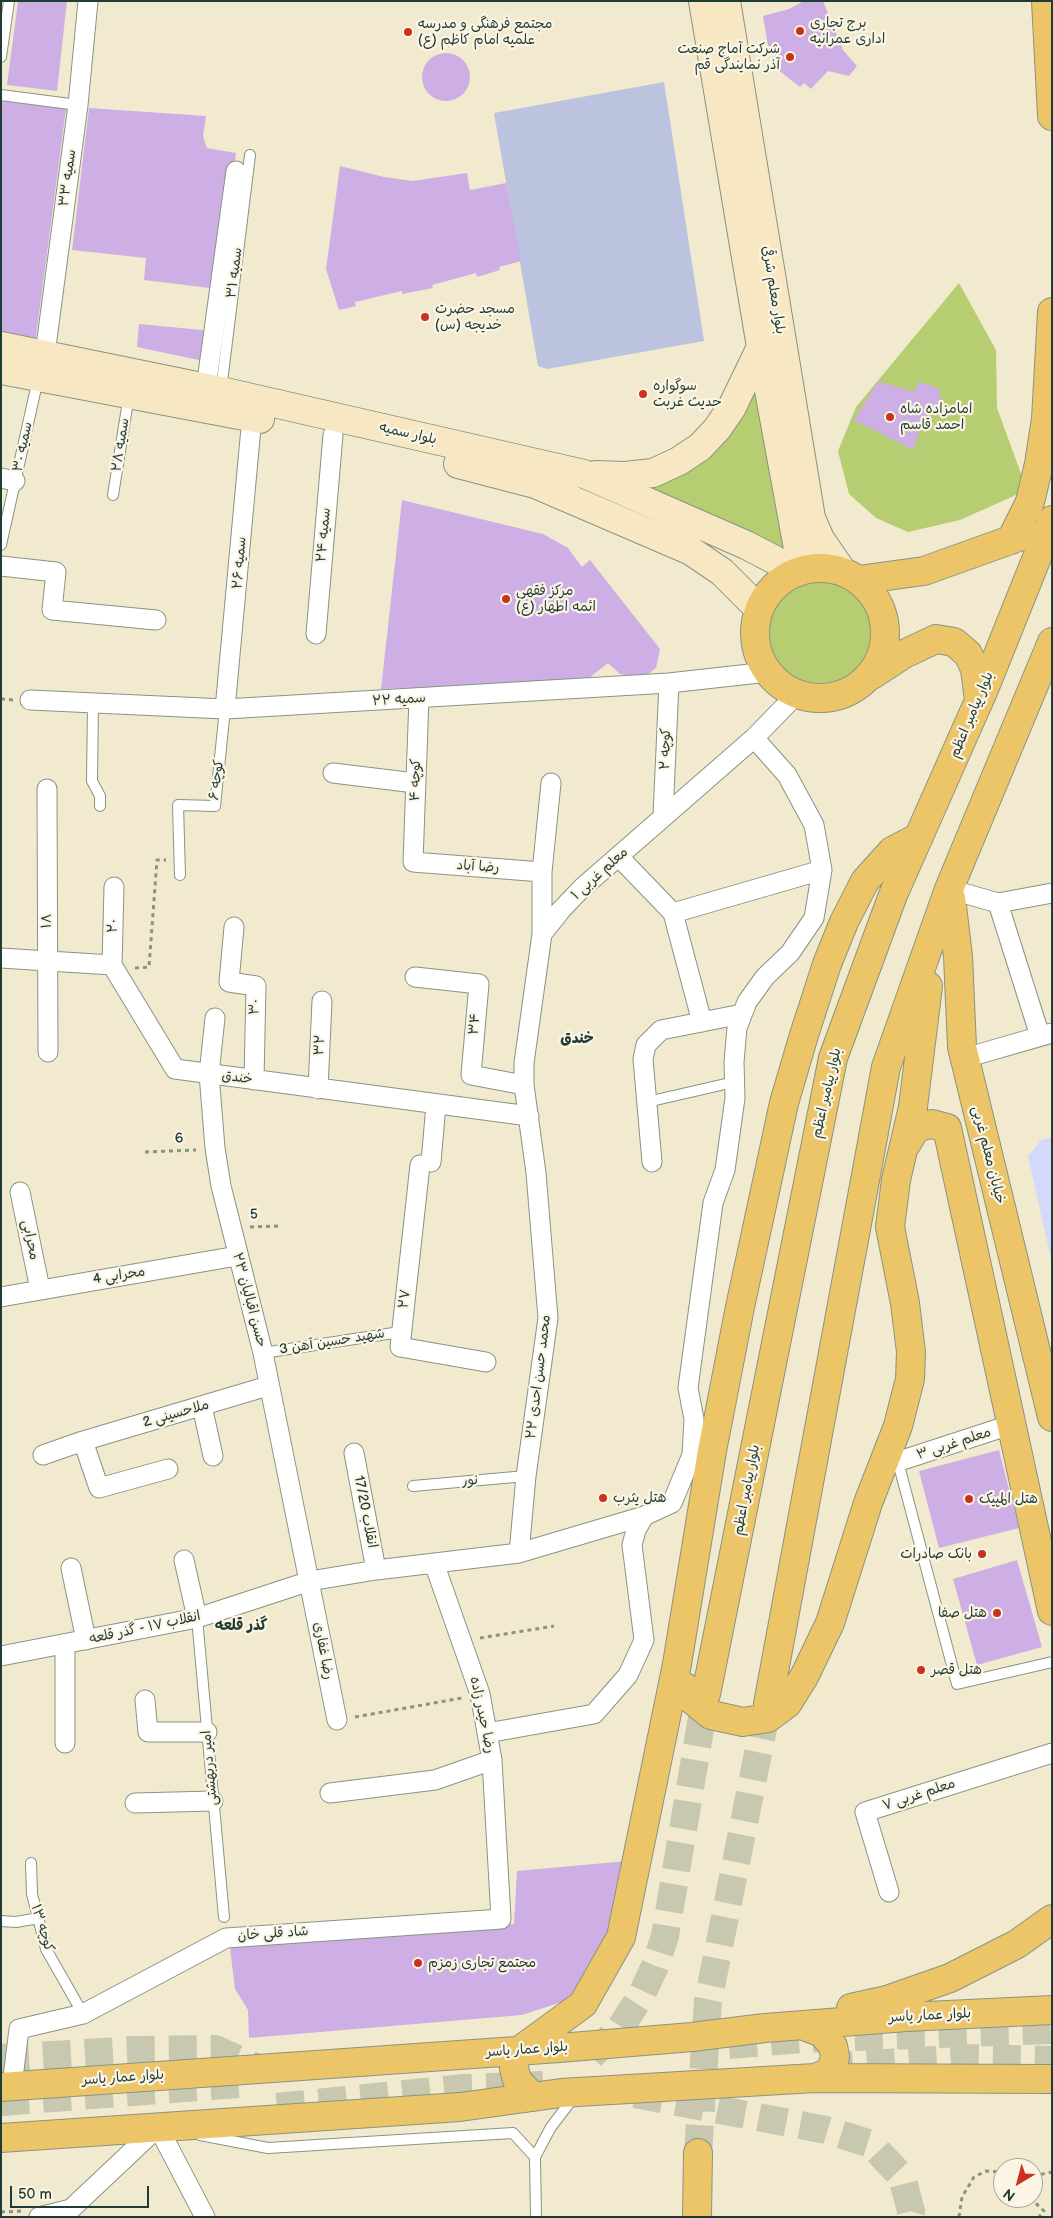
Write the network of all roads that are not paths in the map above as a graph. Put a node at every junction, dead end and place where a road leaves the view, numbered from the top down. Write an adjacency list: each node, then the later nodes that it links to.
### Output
1 (9, 1): 6 (lane)
2 (88, 1): 8 (street, سمیه ۳۳)
3 (703, 1): 14 (main road, بلوار معلم شرقی)
4 (726, 1): 30 (main road, بلوار معلم شرقی)
5 (1046, 1): 9 (main road)
6 (1, 57)
7 (1, 94): 8 (lane)
8 (78, 105): 15 (street, سمیه ۳۳)
9 (1052, 116)
10 (250, 155): 17 (lane, سمیه ۳۱)
11 (236, 171): 17 (street, سمیه ۳۱)
12 (1052, 312): 20 (main road)
13 (1, 346): 15 (main road, بلوار سمیه)
14 (761, 347): 22 (main road); 29 (main road, بلوار معلم شرقی)
15 (41, 367): 16 (main road, بلوار سمیه); 17 (main road, بلوار سمیه); 18 (main road, بلوار سمیه); 23 (lane, سمیه ۳۰)
16 (1, 370)
17 (213, 390): 22 (main road, بلوار سمیه)
18 (129, 394): 19 (main road, بلوار سمیه); 24 (lane, سمیه ۲۸)
19 (252, 417): 21 (main road, بلوار سمیه); 43 (street, سمیه ۲۶)
20 (1049, 431): 26 (main road)
21 (332, 435): 31 (main road, بلوار سمیه); 33 (street, سمیه ۲۴)
22 (584, 474): 29 (main road, بلوار سمیه)
23 (8, 480): 27 (lane, سمیه ۳۰)
24 (113, 495)
25 (1051, 521): 26 (main road); 41 (main road, بلوار پیامبر اعظم)
26 (1011, 540): 30 (main road)
27 (1, 545)
28 (1, 566): 32 (street)
29 (800, 571): 30 (main road); 31 (main road)
30 (850, 575): 36 (main road)
31 (759, 609): 35 (main road)
32 (156, 620)
33 (316, 634)
34 (1052, 642): 58 (main road)
35 (768, 672): 37 (street, سمیه ۲۲); 38 (main road)
36 (869, 678): 38 (main road); 41 (main road)
37 (669, 683): 39 (street, سمیه ۲۲); 50 (street, کوچه ۲)
38 (797, 694): 44 (street, معلم غربی ۱)
39 (419, 698): 43 (street, سمیه ۲۲); 46 (street, کوچه ۴)
40 (30, 700): 42 (street, سمیه ۲۲)
41 (979, 700): 51 (main road, بلوار پیامبر اعظم)
42 (93, 703): 43 (street, سمیه ۲۲); 49 (lane)
43 (225, 709): 56 (lane, کوچه ۶)
44 (754, 738): 50 (street, معلم غربی ۱); 54 (street)
45 (333, 773): 46 (street)
46 (415, 783): 53 (street, کوچه ۴)
47 (550, 783): 55 (street)
48 (47, 789): 66 (street, ۱۸)
49 (100, 806)
50 (663, 816): 52 (street, معلم غربی ۱)
51 (918, 837): 120 (main road); 121 (main road, بلوار پیامبر اعظم)
52 (619, 857): 61 (street); 64 (street, معلم غربی ۱)
53 (413, 862): 55 (street, رضا آباد)
54 (822, 870): 61 (street); 70 (street)
55 (542, 872): 64 (street)
56 (180, 875)
57 (114, 887): 67 (street, ۲۰)
58 (950, 889): 60 (street); 63 (main road); 75 (main road, خیابان معلم غربی)
59 (1052, 893): 60 (street)
60 (998, 903): 73 (street)
61 (673, 913): 72 (street)
62 (234, 927): 77 (street, ۳۰)
63 (936, 932): 86 (main road); 123 (main road)
64 (542, 934): 79 (street)
65 (1, 958): 66 (street)
66 (48, 961): 67 (street); 74 (street, ۱۸)
67 (113, 968): 76 (street, خندق)
68 (415, 977): 79 (street, ۳۴)
69 (322, 1001): 80 (street, ۳۲)
70 (742, 1014): 72 (street); 78 (street)
71 (215, 1018): 76 (street, ۲۳ حسن اقبالیان)
72 (702, 1022): 81 (street)
73 (1046, 1034): 75 (street)
74 (48, 1052)
75 (965, 1058): 85 (main road, خیابان معلم غربی)
76 (209, 1074): 77 (street, خندق); 89 (street, ۲۳ حسن اقبالیان)
77 (254, 1080): 80 (street, خندق)
78 (734, 1082): 81 (lane); 107 (street)
79 (524, 1085): 83 (street)
80 (318, 1089): 82 (street, خندق)
81 (647, 1102): 87 (street)
82 (436, 1105): 83 (street, خندق); 92 (street, ۲۷)
83 (529, 1116): 105 (street, ۲۲ محمد حسن احدی)
84 (950, 1139): 85 (main road); 86 (main road); 98 (main road)
85 (985, 1141): 97 (main road, خیابان معلم غربی)
86 (907, 1143): 103 (main road)
87 (652, 1162)
88 (20, 1192): 90 (street, محرابی)
89 (237, 1256): 90 (street, محرابی 4); 93 (street, ۲۳ حسن اقبالیان)
90 (40, 1289): 91 (street, محرابی 4)
91 (1, 1297)
92 (400, 1332): 93 (lane, شهید حسین آهن 3); 94 (street)
93 (263, 1352): 95 (street, ۲۳ حسن اقبالیان)
94 (486, 1362)
95 (268, 1386): 96 (street, ملاحسینی 2); 113 (street, ۲۳ حسن اقبالیان)
96 (202, 1406): 99 (street, ملاحسینی 2); 102 (street)
97 (1052, 1417)
98 (1010, 1425): 103 (street, معلم غربی ۳); 114 (main road)
99 (83, 1441): 101 (street, ملاحسینی 2); 104 (street)
100 (354, 1453): 112 (street, انقلاب 17/20)
101 (43, 1455)
102 (213, 1456)
103 (889, 1465): 119 (lane); 120 (main road)
104 (168, 1469)
105 (526, 1476): 106 (lane, نور); 108 (street, ۲۲ محمد حسن احدی)
106 (413, 1486)
107 (644, 1516): 108 (street); 126 (street)
108 (519, 1553): 110 (street)
109 (184, 1560): 115 (street)
110 (434, 1563): 112 (street, انقلاب ۱۷ - گذر قلعه); 126 (street, رضا حیدر زاده)
111 (72, 1568): 116 (street)
112 (376, 1570): 113 (street, انقلاب ۱۷ - گذر قلعه)
113 (310, 1581): 115 (street, انقلاب ۱۷ - گذر قلعه); 124 (street, رضا غفاری)
114 (1052, 1611)
115 (197, 1618): 116 (street, انقلاب ۱۷ - گذر قلعه); 125 (lane, امیر دربهشتی)
116 (86, 1640): 117 (street, انقلاب ۱۷ - گذر قلعه)
117 (66, 1644): 118 (street, انقلاب ۱۷ - گذر قلعه); 127 (street)
118 (1, 1656)
119 (1052, 1662)
120 (677, 1664): 144 (main road)
121 (706, 1694)
122 (145, 1700): 125 (street)
123 (768, 1704)
124 (337, 1720)
125 (207, 1732): 131 (lane, امیر دربهشتی)
126 (487, 1733): 129 (street, رضا حیدر زاده)
127 (65, 1743)
128 (1052, 1753): 135 (street, معلم غربی ۷)
129 (492, 1760): 130 (street); 134 (street, رضا حیدر زاده)
130 (330, 1793)
131 (213, 1800): 132 (street); 136 (lane, امیر دربهشتی)
132 (135, 1803)
133 (31, 1863): 137 (lane, کوچه ۱۳)
134 (500, 1874): 141 (street, شاد قلی خان)
135 (889, 1892)
136 (224, 1917)
137 (38, 1918): 139 (lane); 141 (lane, کوچه ۱۳)
138 (1052, 1920): 143 (main road)
139 (1, 1921)
140 (1052, 2010): 142 (main road, بلوار عمار یاسر)
141 (83, 2014): 147 (street, شاد قلی خان)
142 (802, 2025): 143 (main road, بلوار عمار یاسر); 145 (main road)
143 (765, 2028): 144 (main road, بلوار عمار یاسر)
144 (520, 2050): 147 (main road, بلوار عمار یاسر); 149 (main road)
145 (815, 2078): 146 (main road); 148 (main road)
146 (1050, 2080)
147 (7, 2086)
148 (577, 2093): 149 (main road); 155 (lane)
149 (533, 2097): 150 (main road)
150 (158, 2127): 151 (main road); 155 (lane); 156 (street); 157 (street)
151 (101, 2131): 152 (main road); 154 (main road)
152 (1, 2138)
153 (698, 2153): 159 (main road)
154 (1, 2154)
155 (535, 2157): 158 (lane)
156 (39, 2217)
157 (204, 2217)
158 (536, 2217)
159 (697, 2217)

